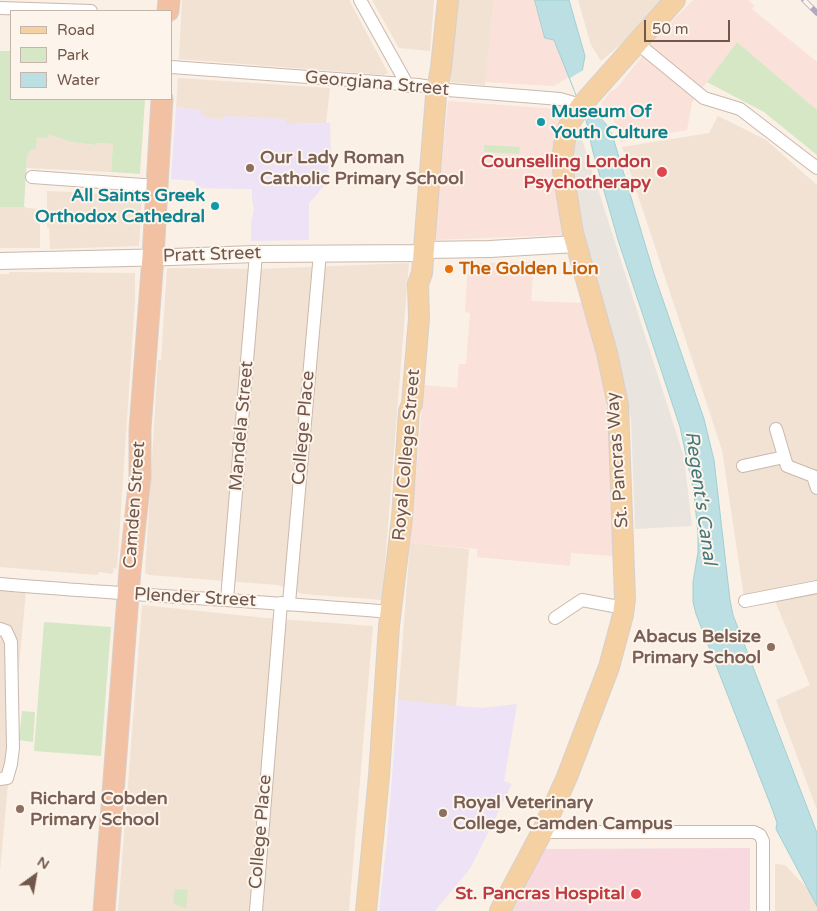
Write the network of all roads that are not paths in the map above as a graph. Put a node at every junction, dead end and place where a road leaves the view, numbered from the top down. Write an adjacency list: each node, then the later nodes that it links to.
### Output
1 (360, 0): 8 (street)
2 (448, 0): 9 (main road, Royal College Street)
3 (675, 0): 6 (main road, St. Pancras Way)
4 (0, 8): 5 (street)
5 (61, 10)
6 (637, 43): 11 (main road, St. Pancras Way); 12 (street)
7 (172, 68): 8 (street, Georgiana Street)
8 (408, 86): 9 (street, Georgiana Street)
9 (437, 88): 11 (street, Georgiana Street); 16 (main road, Royal College Street)
10 (162, 100): 14 (highway, Camden Street)
11 (580, 107): 15 (main road, St. Pancras Way)
12 (817, 168)
13 (32, 177): 14 (street)
14 (157, 186): 19 (highway, Camden Street)
15 (576, 244): 16 (street, Pratt Street); 31 (main road, St. Pancras Way)
16 (424, 251): 17 (street, Pratt Street); 32 (main road, Royal College Street)
17 (320, 253): 18 (street, Pratt Street); 30 (street, College Place)
18 (256, 254): 19 (street, Pratt Street); 28 (street, Mandela Street)
19 (153, 257): 20 (street, Pratt Street); 27 (highway, Camden Street)
20 (0, 260)
21 (776, 429): 22 (street)
22 (784, 457): 23 (street); 24 (street)
23 (743, 466)
24 (816, 479)
25 (0, 584): 27 (street, Plender Street)
26 (817, 587): 29 (street)
27 (128, 594): 28 (street, Plender Street); 37 (highway, Camden Street)
28 (227, 599): 30 (street, Plender Street)
29 (745, 600)
30 (285, 603): 32 (street, Plender Street); 38 (street, College Place)
31 (624, 608): 33 (street); 36 (main road, St. Pancras Way)
32 (390, 612): 39 (main road, Royal College Street)
33 (555, 618)
34 (0, 629): 35 (street)
35 (0, 779)
36 (542, 832): 40 (main road, St. Pancras Way); 41 (street)
37 (104, 911)
38 (256, 911)
39 (366, 911)
40 (500, 911)
41 (763, 911)

